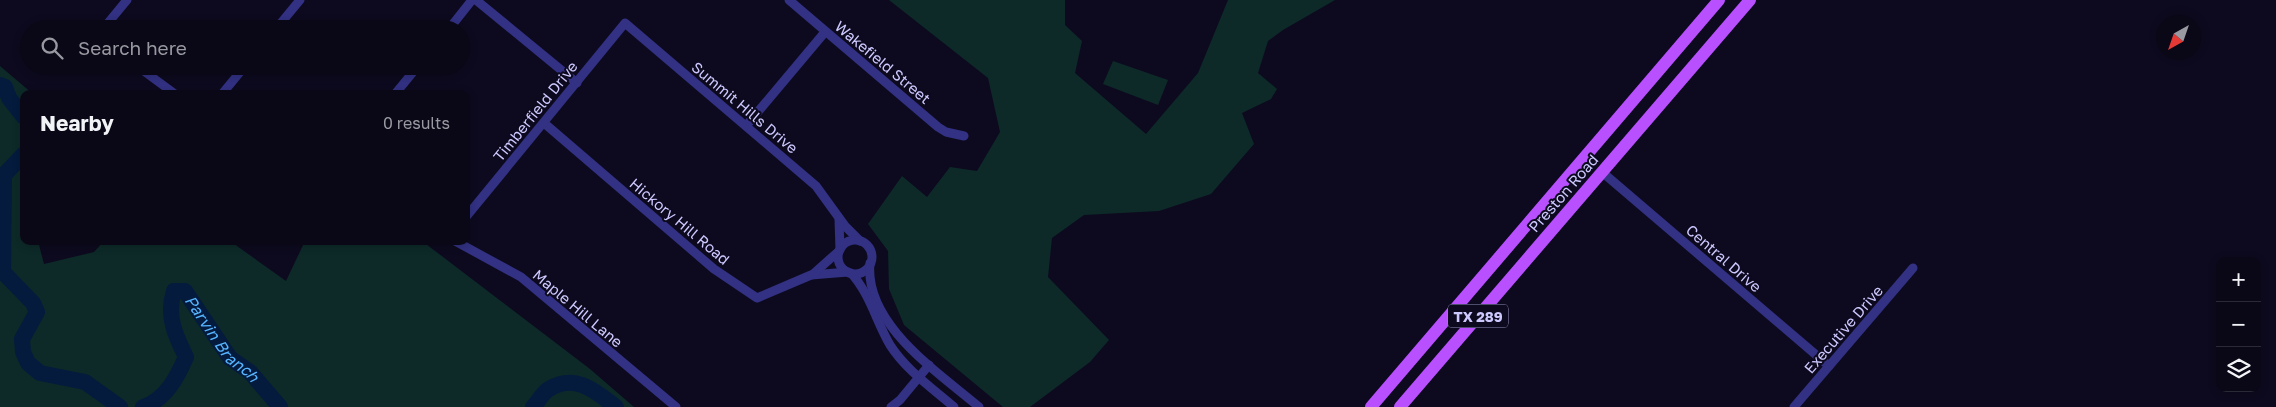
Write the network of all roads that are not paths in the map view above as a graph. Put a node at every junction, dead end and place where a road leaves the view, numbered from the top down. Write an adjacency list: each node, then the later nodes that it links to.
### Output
1 (127, 0): 7 (street)
2 (300, 0): 8 (street)
3 (474, 0): 9 (street); 15 (street)
4 (789, 0): 11 (street, Wakefield Street)
5 (1719, 0): 22 (main road, Preston Road / TX 289)
6 (1750, 0): 23 (main road, Preston Road / TX 289)
7 (111, 20)
8 (283, 20)
9 (456, 20)
10 (626, 23): 15 (street, Timberfield Drive); 20 (street, Summit Hills Drive)
11 (825, 32): 20 (street); 21 (street, Wakefield Street)
12 (149, 75): 16 (street)
13 (238, 75): 17 (street)
14 (411, 75): 18 (street)
15 (576, 83): 19 (street, Timberfield Drive)
16 (170, 90)
17 (225, 90)
18 (398, 90)
19 (544, 123): 24 (street, Timberfield Drive); 32 (street, Hickory Hill Road)
20 (746, 126): 25 (street, Summit Hills Drive)
21 (964, 136)
22 (1594, 147): 23 (main road); 33 (main road, Preston Road / TX 289)
23 (1602, 172): 34 (main road, Preston Road / TX 289); 36 (street, Central Drive)
24 (470, 212)
25 (839, 218): 26 (street, Summit Hills Drive); 28 (street)
26 (860, 242): 28 (street); 29 (street)
27 (462, 245): 38 (street, Maple Hill Lane)
28 (840, 251): 31 (street); 32 (street, Hickory Hill Road)
29 (870, 263): 31 (street); 35 (street)
30 (1913, 268): 36 (street, Executive Drive)
31 (850, 272): 32 (street, Hickory Hill Road); 37 (street)
32 (811, 275)
33 (1482, 277): 34 (main road); 42 (main road, Preston Road / TX 289)
34 (1499, 292): 43 (main road, Preston Road / TX 289)
35 (929, 365): 37 (street); 41 (street)
36 (1829, 366): 44 (street, Executive Drive)
37 (919, 377): 39 (street); 40 (street)
38 (676, 407)
39 (891, 407)
40 (954, 407)
41 (979, 407)
42 (1371, 407)
43 (1400, 407)
44 (1794, 407)

